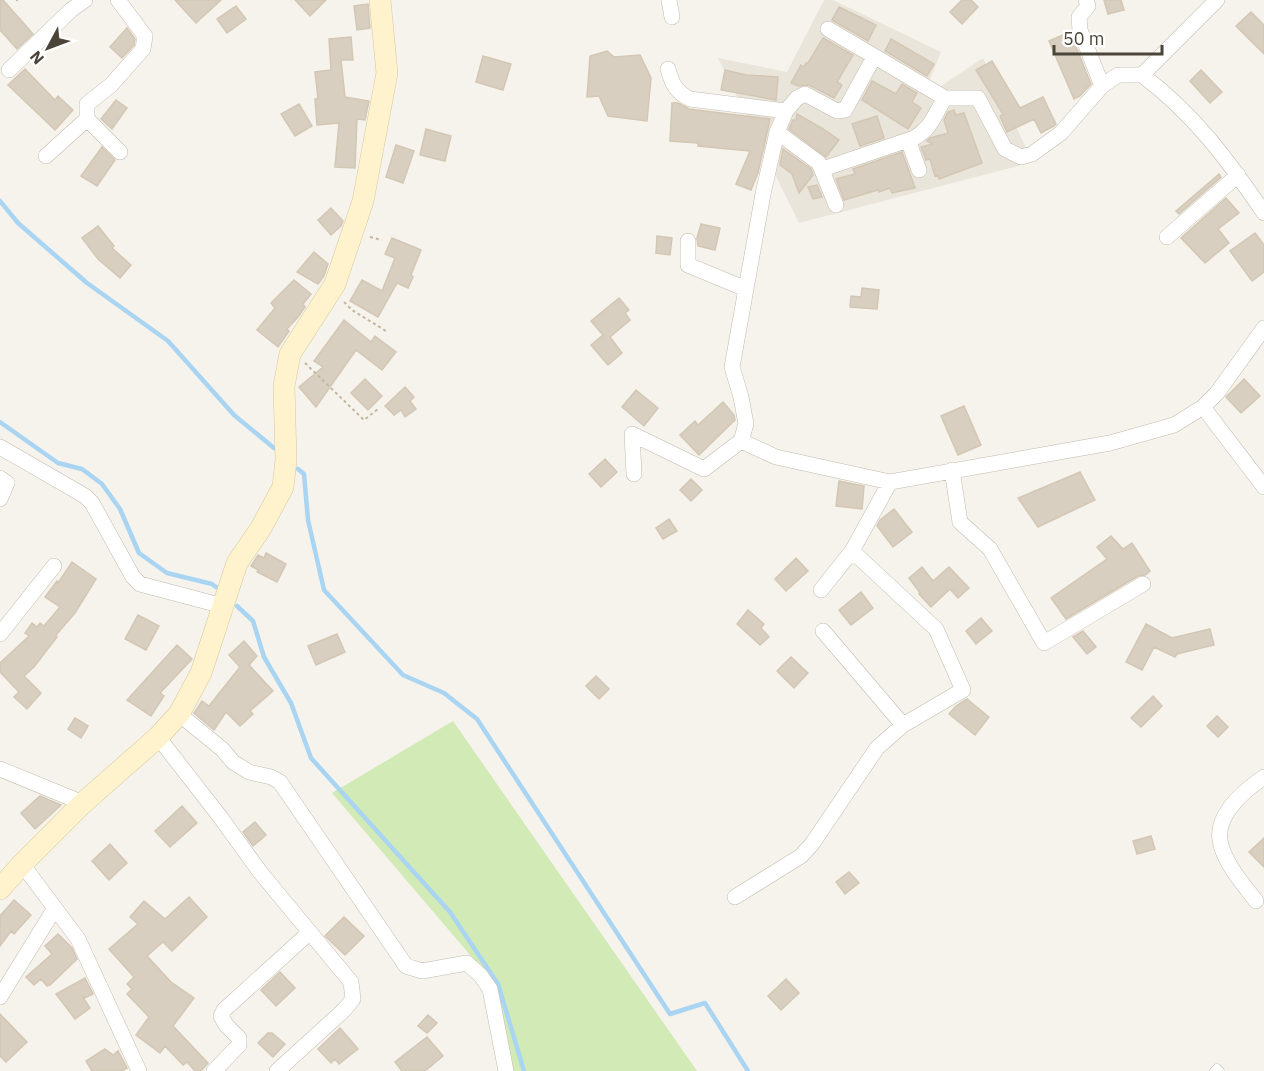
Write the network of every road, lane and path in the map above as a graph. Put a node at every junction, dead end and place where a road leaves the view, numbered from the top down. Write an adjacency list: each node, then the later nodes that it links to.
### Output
1 (85, 0): 7 (street)
2 (118, 0): 17 (street)
3 (380, 0): 29 (street)
4 (669, 0): 8 (street)
5 (1086, 0): 14 (street)
6 (1217, 0): 13 (street)
7 (66, 5): 12 (street)
8 (672, 17)
9 (828, 29): 10 (street)
10 (874, 57): 15 (street); 16 (street)
11 (668, 69): 16 (street)
12 (9, 70)
13 (1142, 75): 14 (street); 24 (street)
14 (1102, 86): 15 (street)
15 (945, 98): 19 (street)
16 (786, 111): 18 (street)
17 (87, 119): 20 (street); 21 (street)
18 (777, 132): 22 (street); 30 (street)
19 (908, 140): 22 (street); 23 (street)
20 (120, 152)
21 (46, 156)
22 (823, 169): 25 (street)
23 (919, 170)
24 (1238, 175): 26 (street); 27 (street)
25 (836, 205)
26 (1264, 213)
27 (1167, 237)
28 (688, 241): 30 (street)
29 (331, 289): 32 (path); 33 (street)
30 (746, 289): 36 (street)
31 (1264, 328): 34 (street)
32 (386, 331)
33 (291, 352): 35 (path); 48 (street)
34 (1203, 407): 38 (street); 42 (street)
35 (378, 409)
36 (741, 441): 39 (street); 41 (street)
37 (0, 447): 48 (street)
38 (952, 470): 41 (street); 46 (street)
39 (634, 474)
40 (0, 478): 43 (street)
41 (890, 482): 44 (street)
42 (1264, 487)
43 (0, 499)
44 (852, 551): 47 (street); 52 (street)
45 (54, 566): 50 (street)
46 (1143, 584)
47 (821, 590)
48 (223, 606): 51 (street)
49 (823, 631): 52 (street)
50 (0, 634)
51 (179, 714): 53 (street); 67 (street)
52 (903, 725): 59 (street)
53 (158, 737): 56 (street); 62 (street)
54 (0, 769): 56 (street)
55 (1264, 777): 60 (street)
56 (83, 803): 57 (street)
57 (22, 864): 58 (street); 61 (street)
58 (0, 889)
59 (735, 897)
60 (1256, 901)
61 (55, 908): 63 (street); 64 (street)
62 (310, 932): 65 (street); 66 (street)
63 (0, 997)
64 (139, 1071)
65 (214, 1071)
66 (277, 1071)
67 (506, 1071)
68 (1214, 1071): 69 (lane)
69 (1220, 1071)

